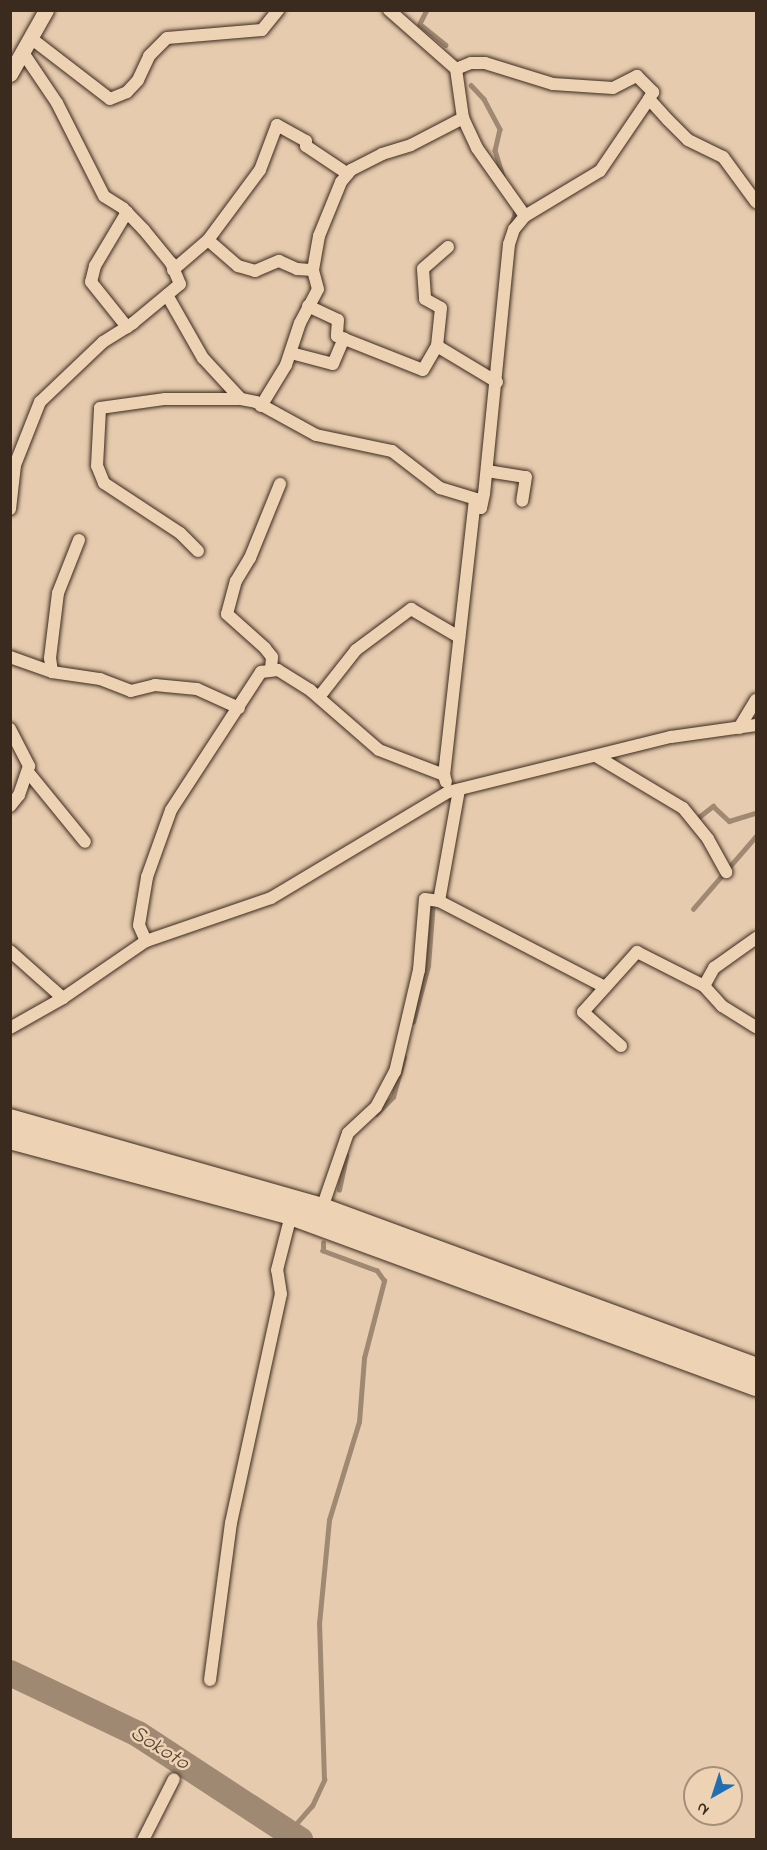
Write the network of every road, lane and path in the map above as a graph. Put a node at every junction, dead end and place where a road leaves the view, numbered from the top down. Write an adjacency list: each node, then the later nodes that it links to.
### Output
1 (46, 10): 4 (street)
2 (278, 10): 4 (street)
3 (389, 10): 6 (street)
4 (32, 39): 5 (street)
5 (24, 54): 7 (street); 12 (street)
6 (456, 69): 8 (street); 9 (street)
7 (10, 74)
8 (649, 99): 11 (street); 13 (street)
9 (463, 118): 10 (street); 13 (street)
10 (348, 174): 14 (street); 17 (street)
11 (756, 202)
12 (127, 212): 16 (street); 20 (street)
13 (525, 216): 24 (street)
14 (208, 240): 16 (street); 17 (street)
15 (448, 247): 22 (street)
16 (173, 270): 18 (street)
17 (313, 270): 19 (street)
18 (167, 295): 20 (street); 25 (street)
19 (308, 306): 21 (street); 23 (street)
20 (127, 327): 27 (street)
21 (344, 338): 22 (street); 23 (street)
22 (437, 345): 24 (street)
23 (291, 353): 26 (street)
24 (494, 381): 28 (street)
25 (241, 399): 26 (street); 34 (street)
26 (261, 406): 31 (street)
27 (13, 464): 32 (street)
28 (487, 471): 30 (street); 31 (street)
29 (280, 484): 37 (street)
30 (522, 501)
31 (476, 507): 35 (street)
32 (10, 508)
33 (79, 540): 38 (street)
34 (198, 551)
35 (459, 637): 39 (street); 47 (street)
36 (12, 661): 38 (street)
37 (271, 669): 39 (street); 41 (street)
38 (52, 672): 41 (street)
39 (319, 697): 47 (street)
40 (756, 700): 43 (street)
41 (239, 708): 54 (street)
42 (756, 725): 43 (street)
43 (739, 728): 45 (street)
44 (10, 729): 46 (street)
45 (596, 756): 48 (street); 51 (street)
46 (28, 772): 49 (street); 50 (street)
47 (444, 775): 48 (street)
48 (454, 791): 52 (street); 54 (street)
49 (10, 806)
50 (85, 842)
51 (726, 872)
52 (435, 901): 57 (street); 64 (street)
53 (756, 938): 56 (street)
54 (146, 941): 58 (street)
55 (10, 951): 58 (street)
56 (704, 986): 57 (street); 59 (street)
57 (605, 987): 61 (street)
58 (63, 998): 60 (street)
59 (756, 1027)
60 (10, 1028)
61 (621, 1046)
62 (10, 1119): 64 (main road)
63 (10, 1139): 65 (main road)
64 (322, 1208): 66 (main road)
65 (291, 1215): 67 (main road); 68 (street)
66 (756, 1368)
67 (756, 1386)
68 (210, 1680)
69 (174, 1779): 70 (street)
70 (143, 1839)

